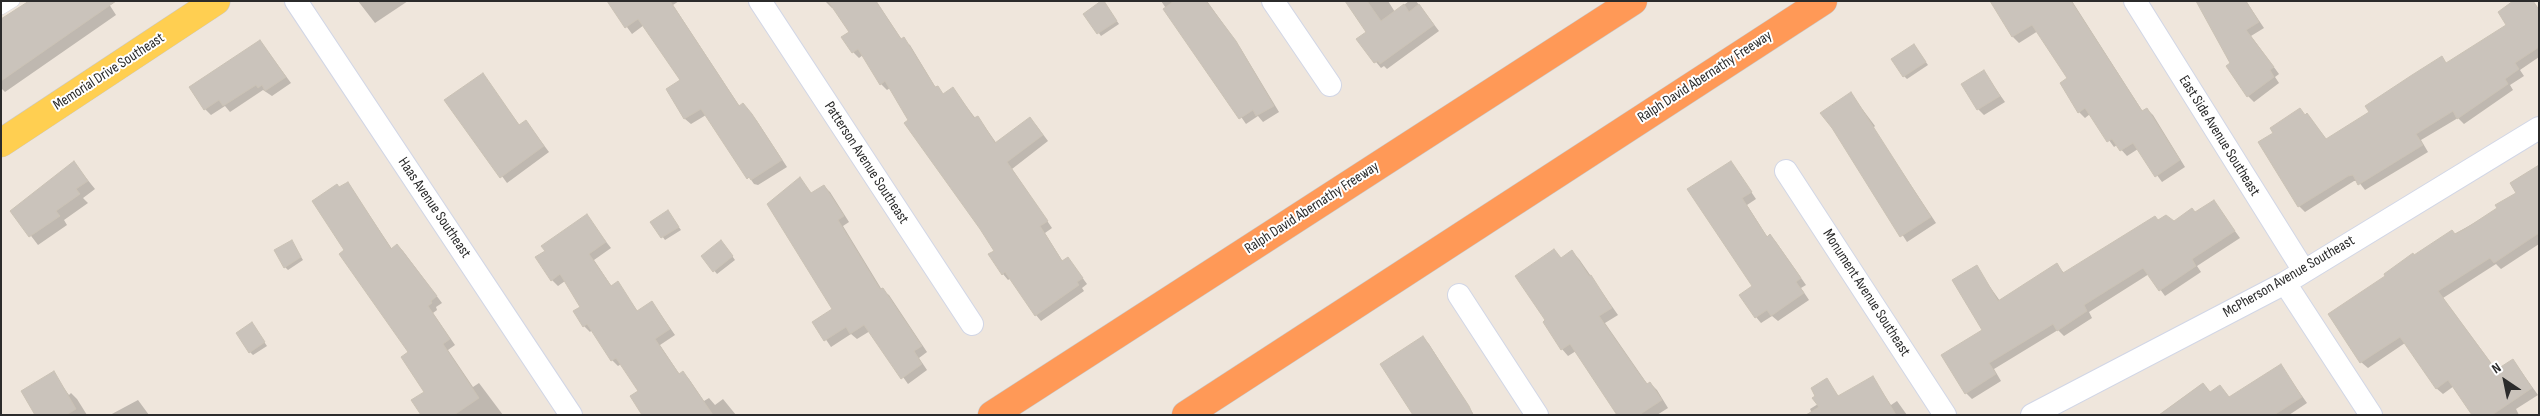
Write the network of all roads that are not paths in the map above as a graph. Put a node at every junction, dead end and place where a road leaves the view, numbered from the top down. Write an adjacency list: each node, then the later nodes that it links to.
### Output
1 (14, 1): 9 (lane)
2 (216, 1): 12 (main road, Memorial Drive Southeast)
3 (296, 1): 18 (street, Haas Avenue Southeast)
4 (760, 1): 17 (street, Patterson Avenue Southeast)
5 (1273, 1): 10 (street)
6 (1633, 1): 19 (highway, Ralph David Abernathy Freeway)
7 (1823, 1): 20 (highway, Ralph David Abernathy Freeway)
8 (2134, 1): 14 (street, East Side Avenue Southeast)
9 (1, 9)
10 (1330, 85)
11 (2539, 128): 14 (street, McPherson Avenue Southeast)
12 (1, 143)
13 (1786, 172): 22 (street, Monument Avenue Southeast)
14 (2304, 271): 15 (street, McPherson Avenue Southeast)
15 (2285, 283): 23 (street, McPherson Avenue Southeast); 24 (street)
16 (1459, 296): 21 (street)
17 (972, 324)
18 (571, 415)
19 (992, 415)
20 (1186, 415)
21 (1537, 415)
22 (1945, 415)
23 (2032, 415)
24 (2371, 415)

